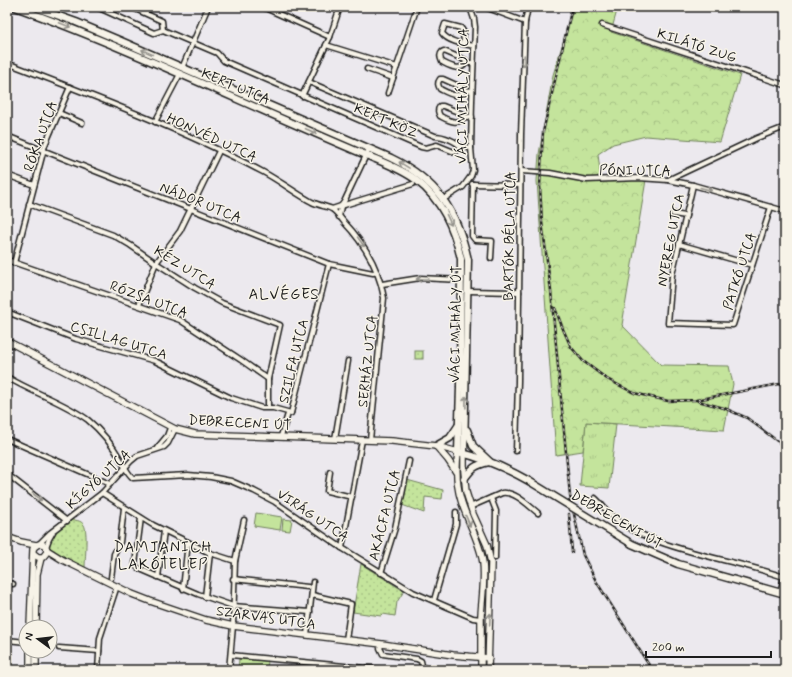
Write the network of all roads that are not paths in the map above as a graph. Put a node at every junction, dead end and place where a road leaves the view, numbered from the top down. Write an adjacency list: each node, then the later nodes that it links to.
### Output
1 (15, 7): 26 (main road, KERT UTCA, one-way to 26)
2 (34, 7): 26 (main road, KERT UTCA, one-way to 2)
3 (97, 7): 15 (street)
4 (131, 7): 15 (street)
5 (208, 7): 17 (street)
6 (263, 7): 16 (street)
7 (340, 7): 16 (street)
8 (417, 7): 24 (street)
9 (476, 7): 12 (street)
10 (485, 7): 13 (street)
11 (528, 7): 13 (street, BARTÓK BÉLA UTCA)
12 (470, 8): 20 (street, VÁCI MIHÁLY UTCA)
13 (525, 22): 49 (street, BARTÓK BÉLA UTCA, one-way to 49)
14 (602, 25): 29 (street, KILÁTÓ ZUG)
15 (163, 30): 17 (street, KERT KÖZ)
16 (330, 37): 19 (street)
17 (193, 43): 26 (street); 34 (street, KERT KÖZ)
18 (464, 44): 18 (street); 20 (street)
19 (326, 45): 24 (street); 28 (street)
20 (474, 46): 22 (street, VÁCI MIHÁLY UTCA)
21 (466, 63): 21 (street); 22 (street)
22 (473, 63): 32 (street, VÁCI MIHÁLY UTCA)
23 (7, 64): 30 (street, HONVÉD UTCA)
24 (397, 67): 27 (street)
25 (367, 69): 27 (street)
26 (181, 71): 39 (street); 48 (main road, KERT UTCA)
27 (393, 78): 33 (street)
28 (309, 82): 34 (street); 42 (street, KERT KÖZ)
29 (785, 85)
30 (70, 87): 35 (street, RÓKA UTCA); 39 (street, HONVÉD UTCA)
31 (465, 90): 31 (street); 32 (street)
32 (472, 90): 37 (street, VÁCI MIHÁLY UTCA)
33 (388, 94)
34 (302, 96): 43 (street, KERT KÖZ)
35 (59, 113): 38 (street); 46 (street, RÓKA UTCA)
36 (464, 117): 36 (street); 37 (street)
37 (472, 117): 45 (street, VÁCI MIHÁLY UTCA)
38 (82, 122)
39 (155, 122): 47 (street, HONVÉD UTCA)
40 (785, 126): 51 (street)
41 (7, 136): 46 (street, NÁDOR UTCA)
42 (436, 136): 43 (street); 44 (street, KERT KÖZ)
43 (432, 146): 44 (street, KERT KÖZ)
44 (461, 147): 45 (street, KERT KÖZ)
45 (471, 148): 52 (street, VÁCI MIHÁLY UTCA)
46 (44, 151): 55 (street, RÓKA UTCA); 63 (street, NÁDOR UTCA)
47 (219, 151): 62 (street, HONVÉD UTCA); 63 (street)
48 (367, 152): 58 (main road, KERT UTCA); 60 (street)
49 (521, 171): 51 (street, PÓNI UTCA); 56 (street, BARTÓK BÉLA UTCA)
50 (7, 174): 55 (street)
51 (668, 180): 57 (street, PÓNI UTCA)
52 (468, 182): 54 (street, VÁCI MIHÁLY UTCA); 58 (street, VÁCI MIHÁLY UTCA)
53 (413, 184): 60 (street)
54 (473, 184): 56 (street, VÁCI MIHÁLY UTCA); 69 (street)
55 (34, 185): 59 (street, RÓKA UTCA)
56 (520, 185): 79 (street, BARTÓK BÉLA UTCA)
57 (692, 185): 61 (street, PÓNI UTCA, one-way to 61); 66 (street, NYEREG UTCA)
58 (441, 201): 76 (main road, VÁCI MIHÁLY ÚT, one-way to 76); 78 (main road, VÁCI MIHÁLY ÚT)
59 (29, 204): 71 (street, RÓKA UTCA); 72 (street, KÉZ UTCA)
60 (341, 206): 62 (street); 67 (street)
61 (770, 207): 64 (street, PÓNI UTCA); 74 (street, PATKÓ UTCA)
62 (332, 209): 67 (street)
63 (191, 210): 72 (street); 73 (street, NÁDOR UTCA)
64 (785, 211)
65 (673, 214): 66 (street)
66 (686, 216): 68 (street, NYEREG UTCA)
67 (339, 217): 75 (street, one-way to 75)
68 (679, 244): 74 (street); 82 (street, NYEREG UTCA)
69 (491, 258)
70 (7, 260): 71 (street, RÓZSA UTCA)
71 (14, 263): 80 (street, RÓZSA UTCA)
72 (156, 263): 80 (street); 86 (street, KÉZ UTCA)
73 (329, 264): 75 (street, NÁDOR UTCA); 89 (street, SZILFA UTCA)
74 (752, 265): 82 (street, PATKÓ UTCA)
75 (377, 272): 77 (street)
76 (461, 280): 77 (street, one-way to 77); 90 (main road, VÁCI MIHÁLY ÚT)
77 (382, 284): 96 (street, SERHÁZ UTCA)
78 (468, 291): 79 (street); 90 (main road, VÁCI MIHÁLY ÚT, one-way to 78)
79 (519, 292): 98 (street, BARTÓK BÉLA UTCA)
80 (138, 305): 86 (street, RÓZSA UTCA)
81 (7, 312): 88 (street, CSILLAG UTCA)
82 (668, 323)
83 (7, 341): 91 (street, DEBRECENI ÚT)
84 (348, 361): 94 (street)
85 (8, 378): 87 (street); 103 (street)
86 (268, 379): 88 (street)
87 (7, 386)
88 (268, 408): 89 (street, CSILLAG UTCA)
89 (290, 414): 92 (street, SZILFA UTCA)
90 (462, 425): 97 (main road); 99 (main road, VÁCI MIHÁLY ÚT); 100 (main road, VÁCI MIHÁLY ÚT); 102 (main road, DEBRECENI ÚT)
91 (173, 429): 92 (street, DEBRECENI ÚT); 103 (street, KÍGYÓ UTCA)
92 (283, 436): 94 (street, DEBRECENI ÚT)
93 (7, 439): 108 (street)
94 (335, 439): 95 (street, DEBRECENI ÚT)
95 (362, 440): 96 (street, DEBRECENI ÚT); 110 (street)
96 (370, 440): 97 (street, DEBRECENI ÚT)
97 (436, 446): 99 (street, DEBRECENI ÚT); 105 (street)
98 (516, 451)
99 (458, 452): 100 (main road, DEBRECENI ÚT); 105 (street)
100 (464, 453): 102 (main road, DEBRECENI ÚT); 107 (street)
101 (409, 461): 132 (street, AKÁCFA UTCA)
102 (490, 462): 107 (main road); 142 (main road, DEBRECENI ÚT, bridge)
103 (125, 467): 108 (street, KÍGYÓ UTCA); 126 (street, VIRÁG UTCA)
104 (330, 472): 110 (street)
105 (456, 472): 150 (street, one-way to 150)
106 (7, 474): 119 (street, one-way to 119)
107 (464, 479): 113 (street)
108 (110, 484): 109 (street, KÍGYÓ UTCA)
109 (102, 493): 114 (street); 119 (street, KÍGYÓ UTCA)
110 (352, 497): 126 (street)
111 (491, 498): 113 (street); 116 (street); 129 (street)
112 (595, 498): 142 (street)
113 (470, 506): 161 (street, one-way to 113)
114 (124, 508): 117 (street); 134 (street)
115 (456, 512): 145 (street)
116 (538, 513)
117 (141, 518): 121 (street); 133 (street)
118 (244, 520): 131 (street)
119 (67, 521): 120 (street, KÍGYÓ UTCA)
120 (56, 529): 124 (street, KÍGYÓ UTCA); 125 (street, KÍGYÓ UTCA)
121 (164, 531): 123 (street); 133 (street)
122 (7, 538): 124 (street)
123 (188, 542): 127 (street); 141 (street)
124 (36, 548): 125 (street, SZARVAS UTCA); 128 (street, SZARVAS UTCA); 148 (street)
125 (47, 548): 128 (street); 130 (street, SZARVAS UTCA)
126 (342, 548): 132 (street, VIRÁG UTCA)
127 (210, 553): 131 (street); 144 (street)
128 (43, 557): 130 (street, SZARVAS UTCA); 149 (street)
129 (495, 558)
130 (63, 560): 139 (street, SZARVAS UTCA)
131 (235, 561): 135 (street)
132 (381, 573): 145 (street, VIRÁG UTCA)
133 (158, 577): 141 (street)
134 (111, 578)
135 (234, 579): 140 (street); 146 (street)
136 (314, 582): 143 (street)
137 (7, 583): 138 (street)
138 (13, 584)
139 (117, 586): 151 (street, SZARVAS UTCA); 158 (street)
140 (308, 587)
141 (183, 588): 144 (street)
142 (782, 593)
143 (312, 595): 147 (street); 154 (street)
144 (205, 597): 146 (street)
145 (434, 600): 150 (street, VIRÁG UTCA)
146 (233, 606): 147 (street); 151 (street)
147 (310, 612): 152 (street)
148 (30, 619)
149 (36, 619)
150 (481, 619): 160 (street)
151 (233, 626): 152 (street, SZARVAS UTCA); 159 (street)
152 (307, 635): 154 (street, SZARVAS UTCA)
153 (7, 640): 155 (street)
154 (346, 640): 156 (street, SZARVAS UTCA)
155 (18, 641)
156 (382, 644): 160 (street, SZARVAS UTCA); 169 (street)
157 (59, 648): 158 (street)
158 (99, 651): 166 (street)
159 (231, 655): 167 (street); 168 (street)
160 (481, 658): 161 (street, SZARVAS UTCA); 170 (street)
161 (489, 658): 171 (street)
162 (30, 659): 164 (street)
163 (36, 659): 165 (street)
164 (30, 670)
165 (36, 670)
166 (99, 670)
167 (229, 670)
168 (386, 670)
169 (423, 670)
170 (481, 670)
171 (488, 670)

